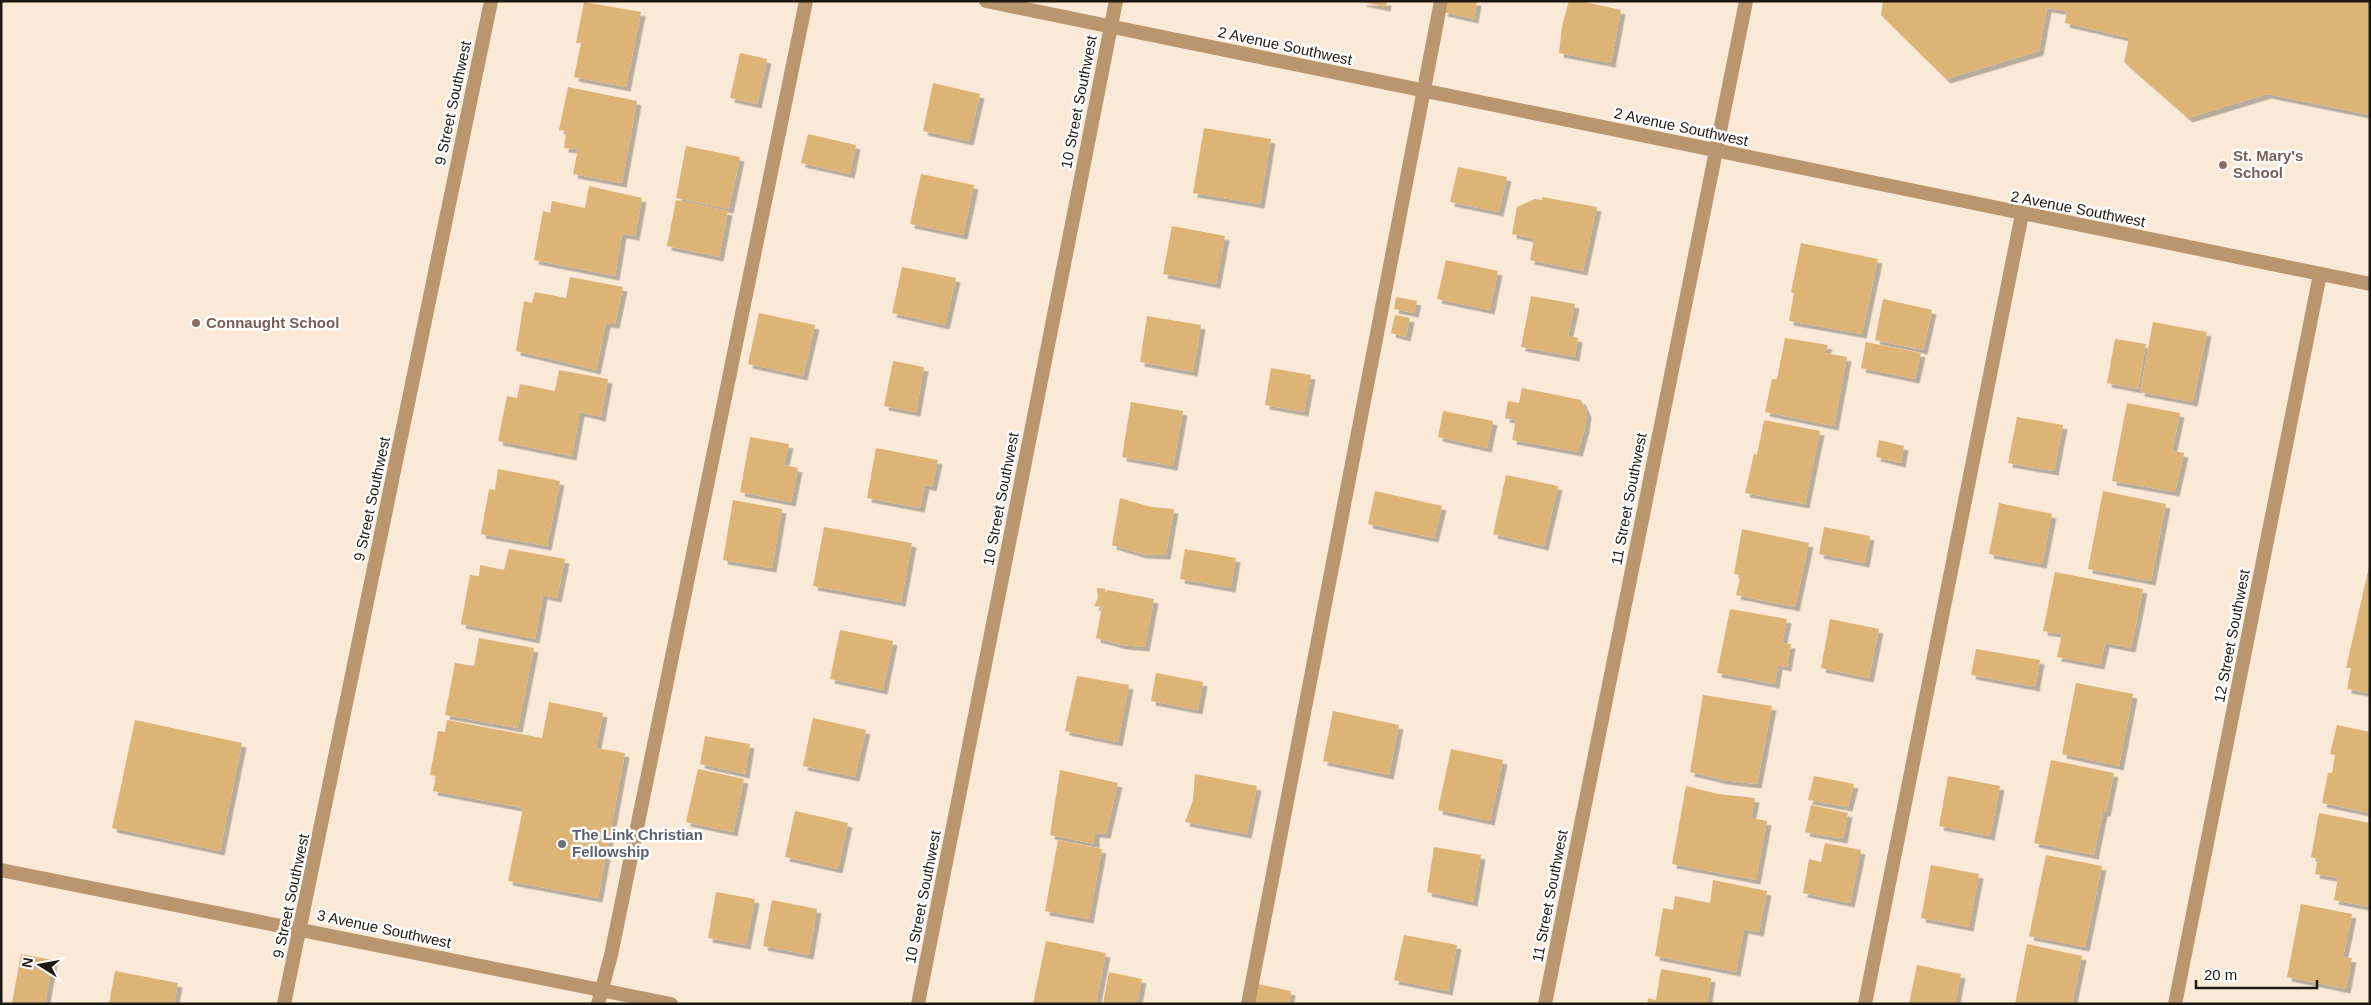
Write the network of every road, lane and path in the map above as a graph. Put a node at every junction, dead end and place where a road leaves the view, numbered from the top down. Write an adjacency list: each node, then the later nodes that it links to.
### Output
1 (491, 1): 14 (street, 9 Street Southwest)
2 (806, 1): 15 (street)
3 (986, 1): 7 (street, 2 Avenue Southwest)
4 (1116, 1): 7 (street, 10 Street Southwest)
5 (1440, 1): 8 (street)
6 (1746, 1): 9 (street, 11 Street Southwest)
7 (1110, 27): 8 (street, 2 Avenue Southwest); 18 (street, 10 Street Southwest)
8 (1423, 91): 9 (street, 2 Avenue Southwest); 19 (street)
9 (1716, 151): 10 (street, 2 Avenue Southwest); 20 (street, 11 Street Southwest)
10 (2022, 214): 11 (street, 2 Avenue Southwest); 21 (street)
11 (2320, 274): 12 (street, 2 Avenue Southwest); 22 (street, 12 Street Southwest)
12 (2370, 284)
13 (2, 874): 14 (street, 3 Avenue Southwest)
14 (300, 928): 15 (street, 3 Avenue Southwest); 16 (street, 9 Street Southwest)
15 (600, 997): 17 (street, 3 Avenue Southwest)
16 (284, 1004)
17 (671, 1004)
18 (918, 1004)
19 (1248, 1004)
20 (1545, 1004)
21 (1866, 1004)
22 (2176, 1004)

